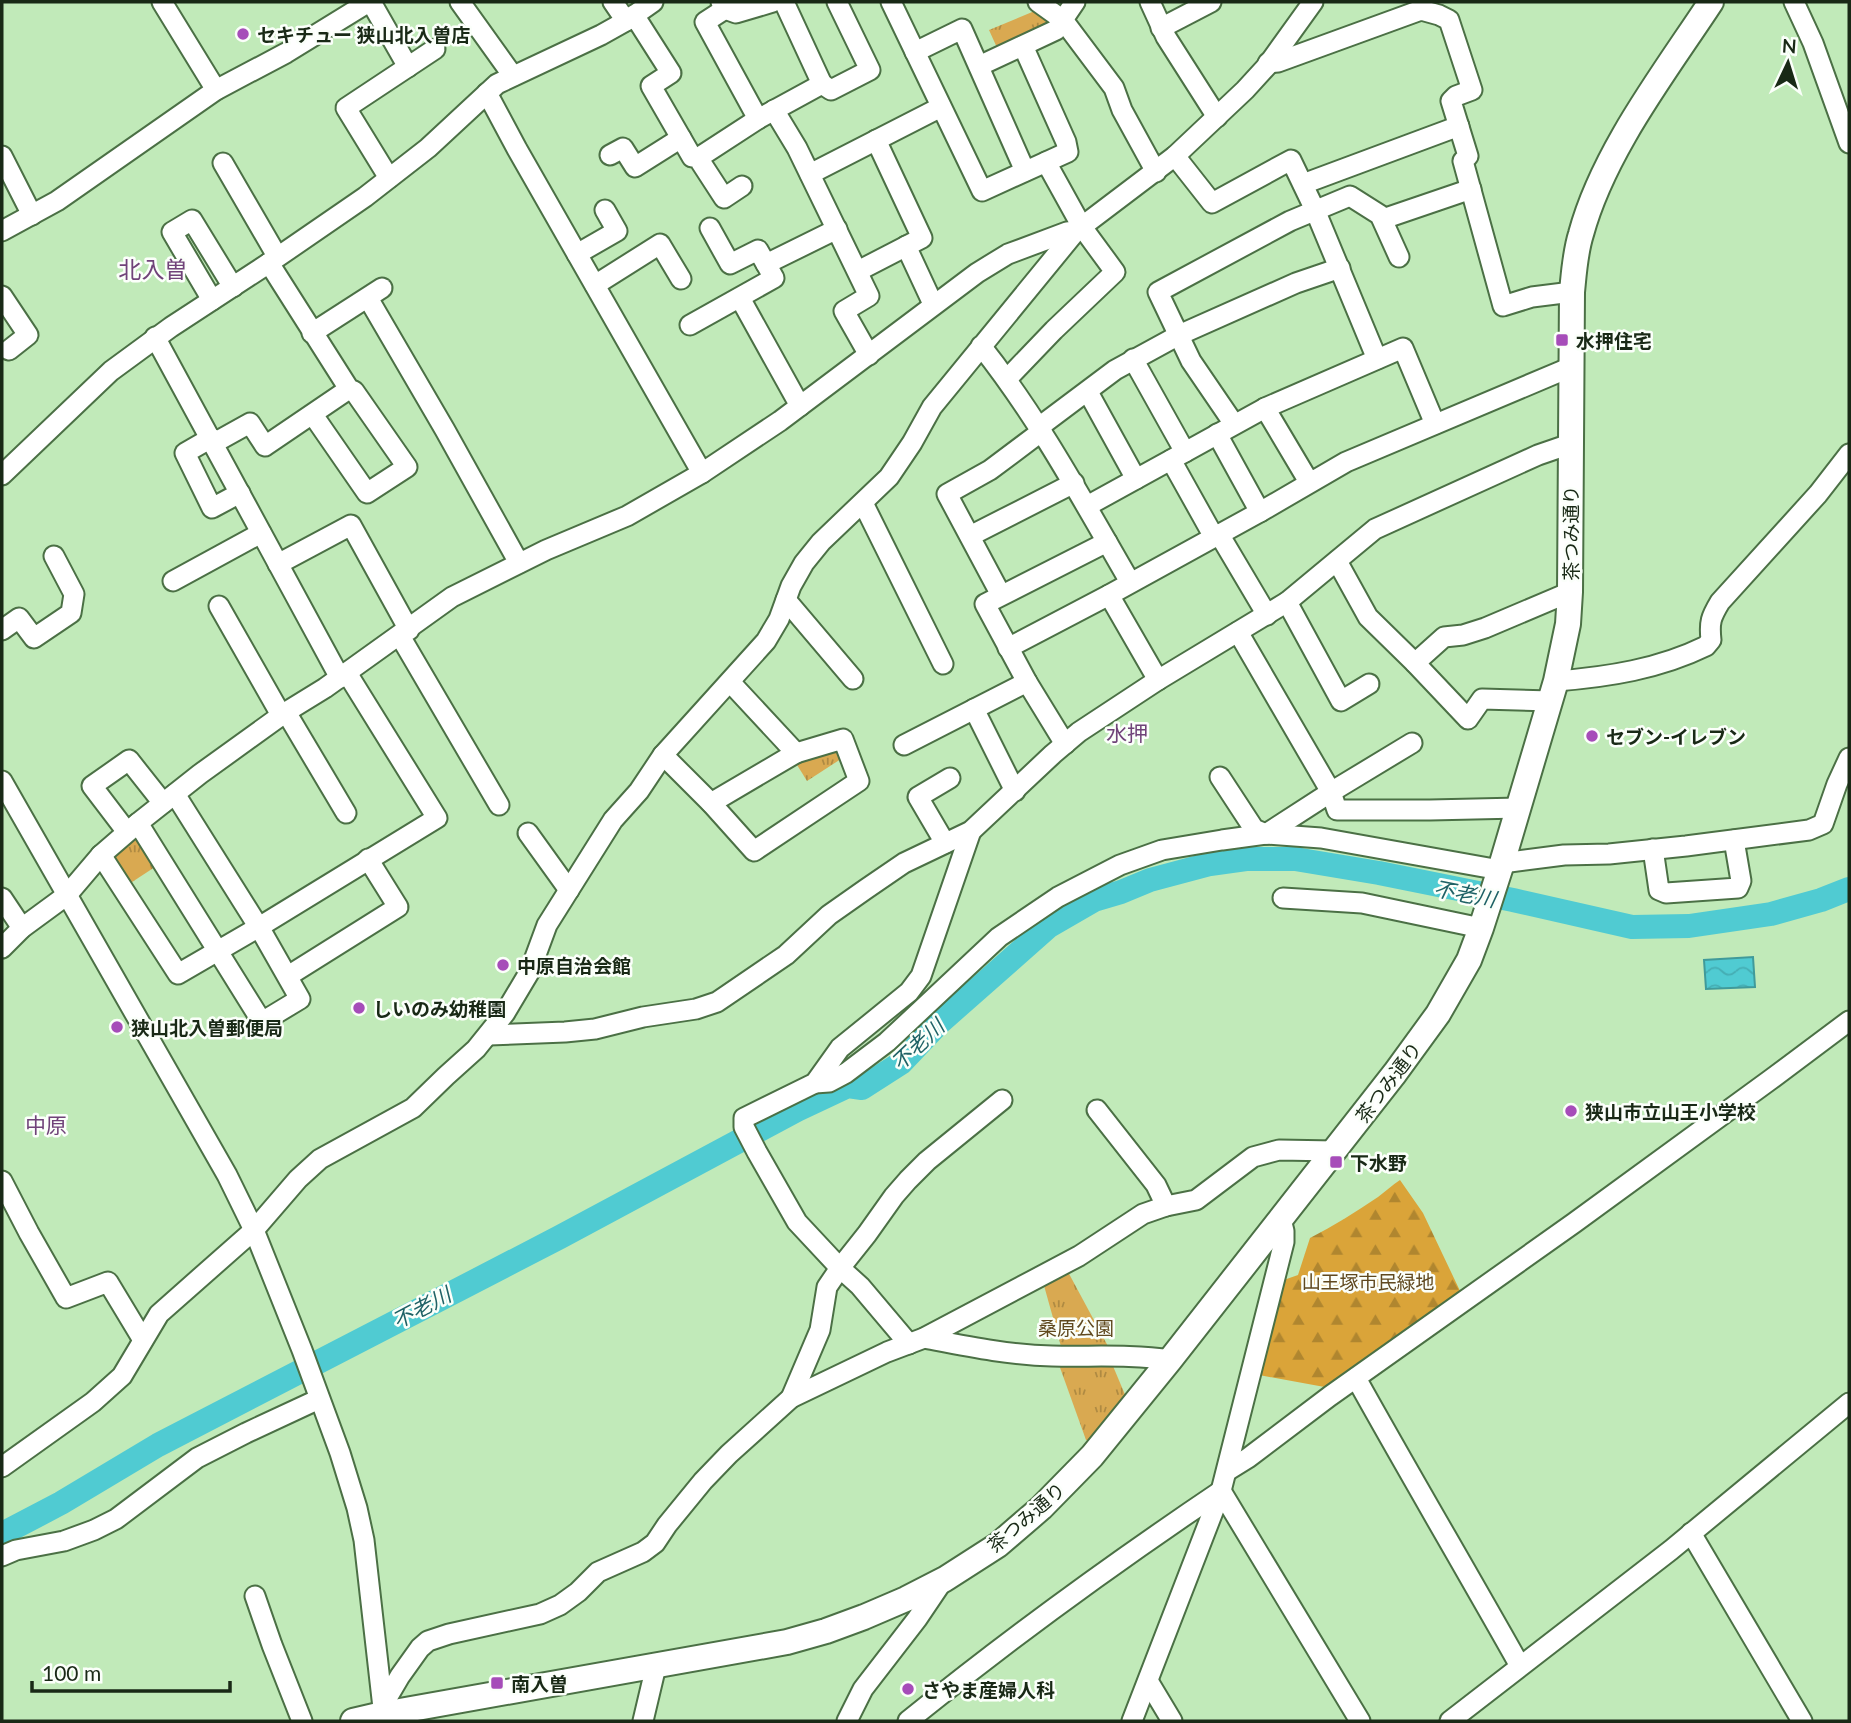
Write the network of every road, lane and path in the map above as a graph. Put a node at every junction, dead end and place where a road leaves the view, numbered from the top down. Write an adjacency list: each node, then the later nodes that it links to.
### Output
1 (162, 2): 29 (street)
2 (370, 2): 26 (street); 29 (street)
3 (460, 2): 27 (street)
4 (613, 2): 18 (street)
5 (653, 2): 18 (street)
6 (774, 2): 17 (street)
7 (784, 2): 28 (street)
8 (837, 2): 28 (street)
9 (891, 2): 23 (street)
10 (1038, 2): 19 (street)
11 (1075, 2): 19 (street)
12 (1150, 2): 20 (street)
13 (1211, 2): 20 (street)
14 (1313, 2): 24 (street)
15 (1711, 2): 69 (main road, 茶つみ通り)
16 (1794, 2): 37 (street)
17 (723, 5): 32 (street)
18 (630, 18): 27 (street); 35 (street)
19 (1063, 20): 21 (street); 45 (street)
20 (1161, 28): 33 (street)
21 (1023, 46): 25 (street); 42 (street)
22 (435, 49): 26 (street)
23 (915, 52): 25 (street); 31 (street)
24 (1268, 63): 33 (street); 34 (street)
25 (979, 66): 44 (street)
26 (408, 67): 47 (street)
27 (513, 76): 30 (street)
28 (822, 84): 32 (street)
29 (216, 90): 53 (street)
30 (487, 93): 47 (street); 60 (street)
31 (941, 107): 36 (street); 44 (street)
32 (766, 114): 41 (street); 46 (street)
33 (1217, 117): 40 (street)
34 (1460, 126): 48 (street); 50 (street)
35 (681, 138): 38 (street); 41 (street)
36 (876, 140): 46 (street); 59 (street)
37 (1849, 143)
38 (610, 155)
39 (2, 156): 53 (street)
40 (1175, 156): 45 (street); 48 (street)
41 (698, 158): 49 (street)
42 (1046, 162): 44 (street); 57 (street)
43 (223, 163): 62 (street)
44 (1025, 172)
45 (1156, 172): 57 (street)
46 (810, 174): 56 (street)
47 (389, 178): 62 (street)
48 (1303, 184): 52 (street)
49 (742, 186)
50 (1471, 189): 54 (street); 69 (street)
51 (605, 210): 60 (street)
52 (1315, 210): 54 (street); 64 (street); 76 (street)
53 (32, 215): 58 (street)
54 (1382, 219): 61 (street)
55 (710, 228): 63 (street)
56 (837, 229): 63 (street); 65 (street)
57 (1079, 229): 73 (street); 78 (street); 84 (street)
58 (2, 231)
59 (906, 246): 65 (street); 73 (street)
60 (578, 254): 67 (street)
61 (1399, 257)
62 (273, 260): 68 (street); 75 (street)
63 (766, 264): 71 (street)
64 (1340, 268): 76 (street); 82 (street)
65 (858, 271): 80 (street)
66 (681, 279): 67 (street)
67 (595, 285): 97 (street)
68 (233, 286): 72 (street); 72 (street)
69 (1572, 292): 83 (main road, 茶つみ通り)
70 (2, 296): 79 (street)
71 (740, 298): 74 (street); 87 (street)
72 (212, 300): 77 (street)
73 (933, 304): 80 (street)
74 (691, 325)
75 (312, 333): 85 (street); 112 (street)
76 (1179, 335): 81 (street); 92 (street)
77 (155, 337): 93 (street); 98 (street)
78 (981, 346): 84 (street); 103 (street)
79 (9, 350)
80 (869, 355): 87 (street)
81 (1133, 359): 86 (street); 96 (street)
82 (1377, 359): 88 (street); 90 (street)
83 (1571, 367): 90 (street); 94 (main road, 茶つみ通り)
84 (1007, 379): 91 (street)
85 (349, 390): 89 (street); 89 (street)
86 (1088, 392): 91 (street); 99 (street)
87 (800, 406): 97 (street)
88 (1265, 408): 92 (street); 100 (street)
89 (313, 415): 93 (street)
90 (1435, 424): 100 (street)
91 (1041, 429): 101 (street); 108 (street)
92 (1226, 429): 96 (street); 105 (street)
93 (213, 441): 102 (street); 102 (street)
94 (1570, 444): 111 (street); 116 (main road, 茶つみ通り)
95 (1849, 454): 135 (street)
96 (1178, 456): 99 (street); 107 (street)
97 (702, 473): 112 (street)
98 (2, 475)
99 (1136, 479): 104 (street)
100 (1309, 482): 105 (street)
101 (1074, 483): 104 (street); 108 (street)
102 (240, 493): 106 (street)
103 (863, 503): 119 (street); 128 (street)
104 (1087, 506): 109 (street)
105 (1260, 512): 107 (street)
106 (261, 533): 113 (street); 114 (street)
107 (1217, 535): 115 (street); 122 (street)
108 (970, 536): 117 (street)
109 (1107, 542): 115 (street); 117 (street)
110 (54, 556): 123 (street)
111 (1337, 561): 120 (street); 127 (street)
112 (519, 563): 125 (street)
113 (278, 564): 125 (street); 129 (street)
114 (173, 581)
115 (1130, 582): 118 (street)
116 (1570, 592): 127 (street); 135 (main road, 茶つみ通り)
117 (1001, 595): 126 (street)
118 (1109, 595): 126 (street); 131 (street)
119 (786, 600): 130 (street); 132 (street)
120 (1287, 602): 122 (street); 134 (street)
121 (219, 606): 137 (street)
122 (1267, 615): 124 (street)
123 (2, 630)
124 (1238, 632): 131 (street); 148 (street)
125 (404, 633): 129 (street); 151 (street)
126 (1008, 648): 133 (street)
127 (1416, 663): 135 (street)
128 (943, 664)
129 (343, 675): 137 (street); 162 (street)
130 (853, 679)
131 (1158, 680): 139 (street)
132 (730, 682): 141 (street); 142 (street)
133 (1027, 682): 136 (street); 139 (street)
134 (1370, 684)
135 (1553, 691): 152 (main road, 茶つみ通り)
136 (974, 709): 140 (street); 147 (street)
137 (284, 713): 149 (street); 153 (street)
138 (1412, 743): 148 (street)
139 (1065, 744): 147 (street)
140 (904, 745)
141 (796, 753): 150 (street); 150 (street)
142 (663, 755): 150 (street); 164 (street)
143 (1849, 758): 158 (street)
144 (950, 778): 159 (street)
145 (1220, 778): 157 (street)
146 (2, 781): 165 (street)
147 (1015, 791): 155 (street)
148 (1331, 792): 152 (street); 157 (street)
149 (169, 799): 154 (street); 154 (street); 168 (street)
150 (711, 803)
151 (499, 805)
152 (1519, 808): 163 (main road, 茶つみ通り)
153 (345, 813)
154 (132, 827): 161 (street); 172 (street)
155 (971, 831): 159 (street); 176 (street)
156 (528, 833): 164 (street)
157 (1266, 834): 163 (street); 176 (street)
158 (1734, 840): 160 (street); 160 (street)
159 (945, 843): 175 (street)
160 (1653, 849): 163 (street)
161 (101, 855): 165 (street); 172 (street)
162 (368, 859): 168 (street); 173 (street)
163 (1500, 870): 170 (main road, 茶つみ通り)
164 (569, 890): 175 (street)
165 (67, 895): 169 (street); 183 (street)
166 (2, 898): 169 (street)
167 (1283, 898): 170 (street)
168 (258, 927): 172 (street); 173 (street)
169 (22, 928): 171 (street)
170 (1481, 928): 179 (main road, 茶つみ通り)
171 (2, 948)
172 (218, 951): 173 (street)
173 (288, 976)
174 (1849, 1021): 188 (street)
175 (489, 1035): 183 (street)
176 (815, 1083): 184 (street)
177 (1002, 1100): 184 (street)
178 (1097, 1110): 181 (street)
179 (1335, 1151): 181 (street); 182 (main road, 茶つみ通り)
180 (2, 1181): 185 (street)
181 (1166, 1206): 186 (street)
182 (1281, 1219): 187 (main road, 茶つみ通り); 193 (street)
183 (254, 1230): 185 (street); 189 (street)
184 (839, 1268): 186 (street); 190 (street)
185 (143, 1340): 192 (street)
186 (916, 1341): 187 (street); 190 (street)
187 (1170, 1360): 197 (main road, 茶つみ通り)
188 (1356, 1378): 193 (street); 199 (street)
189 (317, 1391): 196 (street); 202 (street)
190 (790, 1398): 202 (street)
191 (1849, 1403): 195 (street)
192 (2, 1467)
193 (1227, 1471): 194 (street)
194 (1222, 1491): 201 (street); 207 (street); 210 (street)
195 (1691, 1533): 199 (street); 212 (street)
196 (2, 1556)
197 (945, 1579): 200 (main road, 茶つみ通り); 206 (street)
198 (255, 1596): 203 (street)
199 (1520, 1666): 211 (street)
200 (656, 1667): 202 (main road, 茶つみ通り); 205 (street)
201 (1148, 1681): 208 (street); 209 (street)
202 (383, 1714): 204 (main road, 茶つみ通り)
203 (302, 1721)
204 (353, 1721)
205 (643, 1721)
206 (847, 1721)
207 (908, 1721)
208 (1132, 1721)
209 (1172, 1721)
210 (1360, 1721)
211 (1450, 1721)
212 (1801, 1721)

